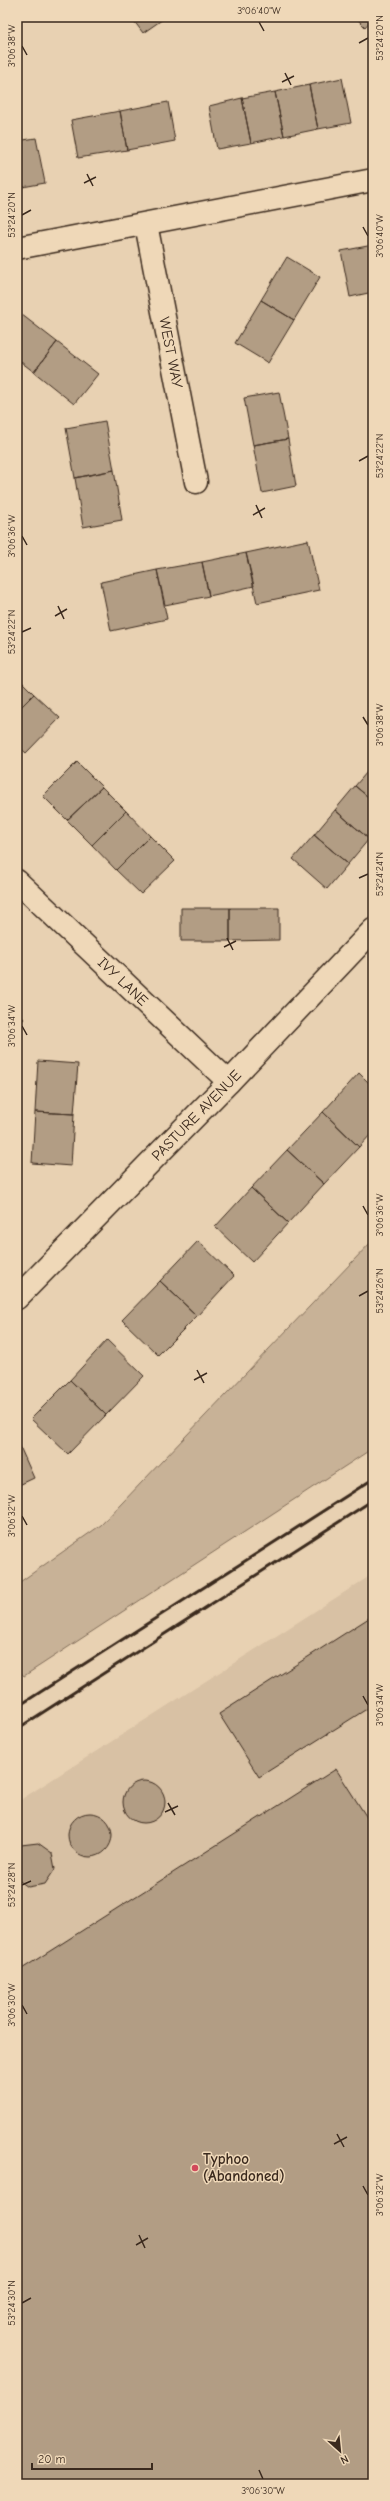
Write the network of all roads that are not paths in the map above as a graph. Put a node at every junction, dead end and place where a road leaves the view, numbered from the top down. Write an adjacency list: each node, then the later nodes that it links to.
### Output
1 (373, 180): 2 (street)
2 (146, 224): 3 (street); 4 (street, WEST WAY)
3 (17, 248)
4 (196, 482)
5 (17, 881): 7 (street, IVY LANE)
6 (373, 930): 7 (street, PASTURE AVENUE)
7 (229, 1082): 8 (street, PASTURE AVENUE)
8 (17, 1298)

